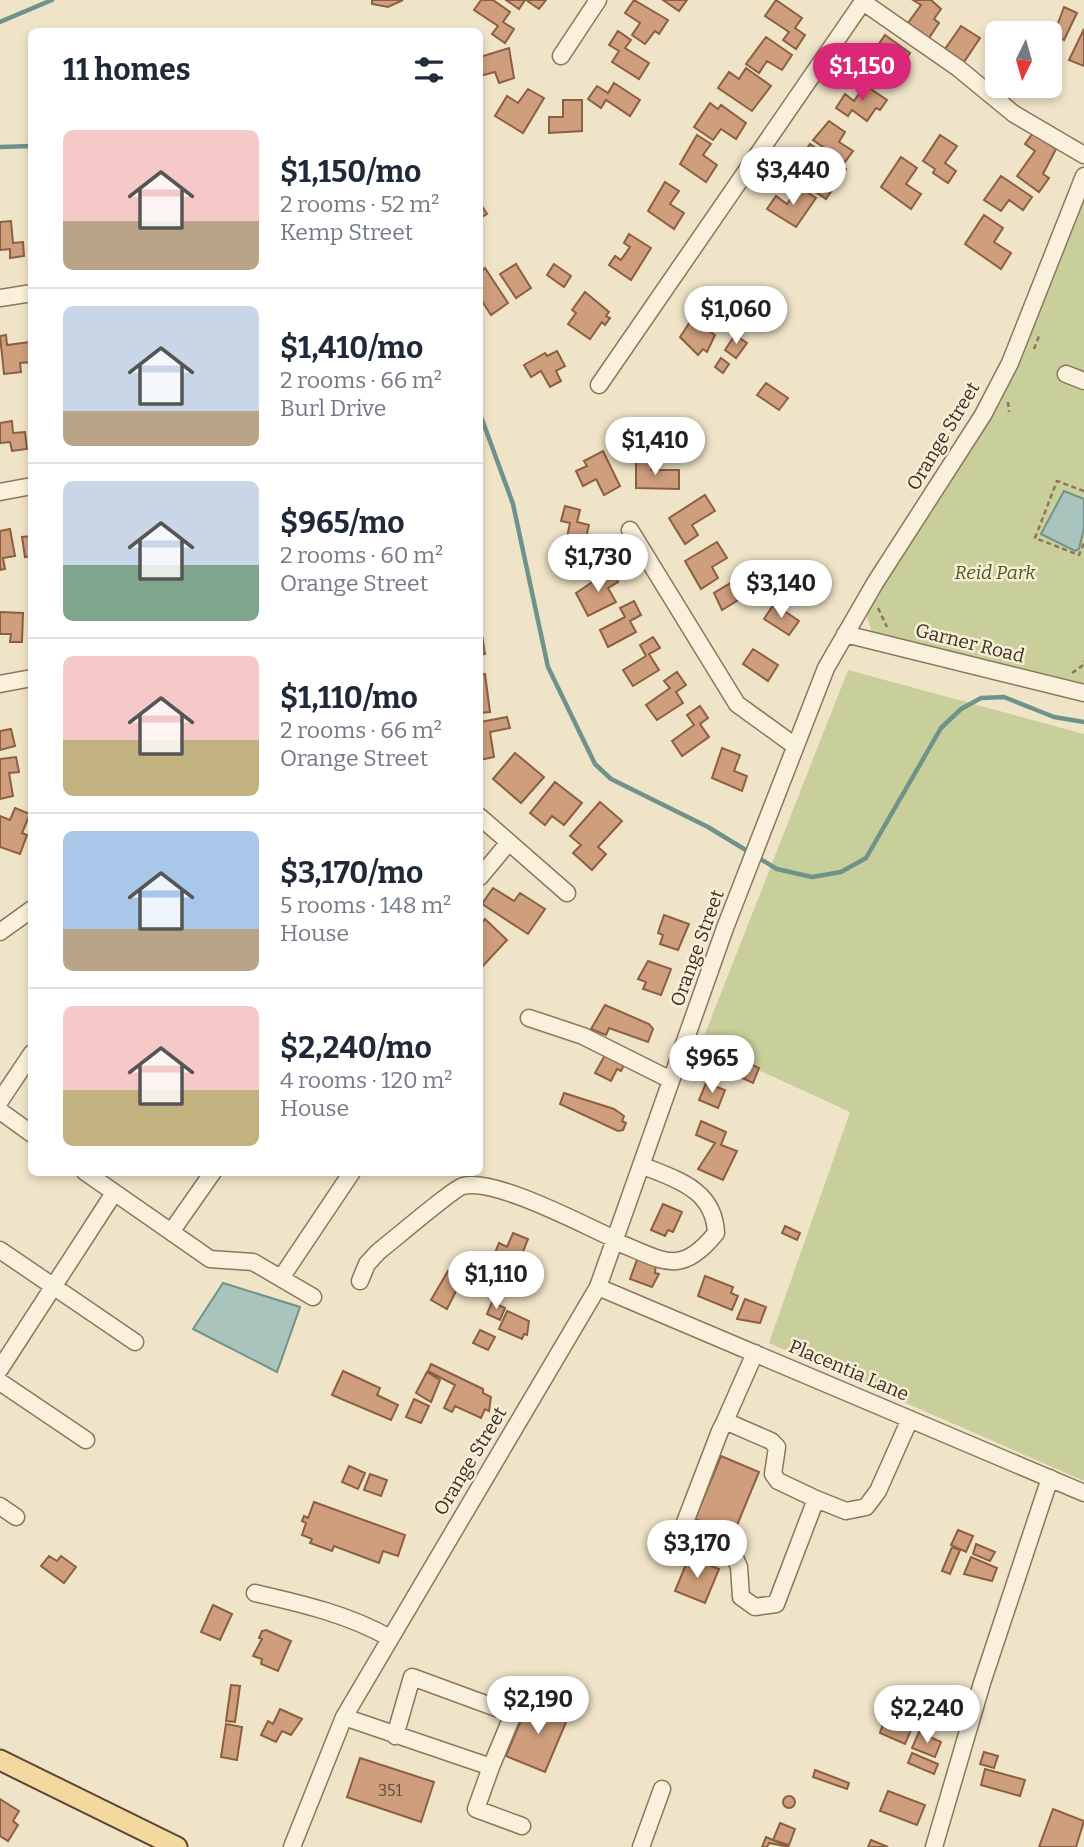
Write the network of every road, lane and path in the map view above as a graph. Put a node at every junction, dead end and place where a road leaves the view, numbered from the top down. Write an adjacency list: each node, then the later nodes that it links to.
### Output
1 (598, 0): 3 (street)
2 (864, 1): 4 (street); 10 (street)
3 (561, 56)
4 (1084, 155)
5 (1084, 176): 18 (street, Orange Street)
6 (28, 294): 7 (street)
7 (0, 298)
8 (1066, 374): 9 (street)
9 (1084, 382)
10 (599, 385)
11 (28, 487): 13 (street)
12 (1084, 491): 15 (path)
13 (0, 492)
14 (630, 530): 24 (street)
15 (1084, 543)
16 (877, 603): 17 (path)
17 (888, 630)
18 (845, 634): 23 (street, Garner Road); 24 (street, Orange Street)
19 (1084, 661): 20 (path)
20 (1060, 670)
21 (28, 679): 22 (street)
22 (0, 684)
23 (1084, 693)
24 (795, 746): 33 (street, Orange Street)
25 (483, 820): 26 (street)
26 (509, 842): 27 (street); 28 (street)
27 (483, 873)
28 (567, 893)
29 (28, 912): 30 (street)
30 (0, 932)
31 (529, 1018): 33 (street)
32 (28, 1060): 34 (street)
33 (671, 1080): 37 (street, Orange Street)
34 (0, 1101)
35 (0, 1111): 36 (street)
36 (28, 1131)
37 (641, 1165): 43 (street, Orange Street); 43 (street)
38 (91, 1176): 41 (street)
39 (210, 1176): 42 (street)
40 (349, 1176): 45 (street)
41 (114, 1193): 42 (street); 47 (street)
42 (171, 1232): 45 (street)
43 (615, 1240): 46 (street); 48 (street, Orange Street)
44 (0, 1250): 47 (street)
45 (281, 1278): 49 (street)
46 (360, 1281)
47 (53, 1287): 50 (street); 52 (street)
48 (598, 1287): 51 (street, Placentia Lane); 63 (street, Orange Street)
49 (313, 1297)
50 (135, 1342)
51 (755, 1353): 54 (street, Placentia Lane); 55 (street)
52 (0, 1369)
53 (0, 1382): 56 (street)
54 (910, 1419): 57 (street, Placentia Lane); 59 (street)
55 (724, 1421): 59 (street); 59 (street)
56 (86, 1440)
57 (1050, 1478): 58 (street, Placentia Lane); 73 (street)
58 (1084, 1493)
59 (816, 1499)
60 (0, 1506): 61 (street)
61 (16, 1517)
62 (256, 1593): 63 (street)
63 (390, 1638): 64 (street, Orange Street)
64 (344, 1717): 65 (street); 71 (street, Orange Street)
65 (395, 1736): 67 (street); 67 (street)
66 (0, 1760): 70 (main road)
67 (491, 1767): 69 (street)
68 (662, 1789): 72 (street)
69 (522, 1826)
70 (177, 1847)
71 (292, 1847)
72 (640, 1847)
73 (934, 1847)

